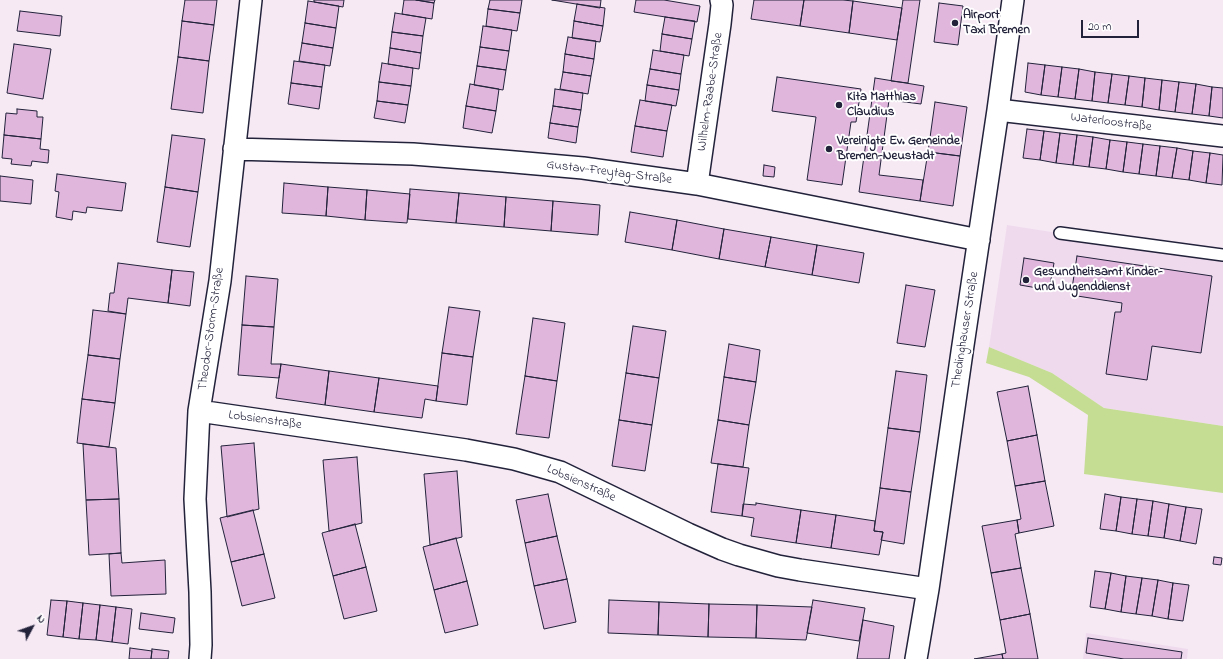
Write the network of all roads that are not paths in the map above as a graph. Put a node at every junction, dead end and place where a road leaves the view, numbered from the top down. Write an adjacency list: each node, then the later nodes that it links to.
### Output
1 (251, 0): 6 (street, Theodor-Storm-Straße)
2 (721, 0): 7 (street, Wilhelm-Raabe-Straße)
3 (1013, 0): 4 (street, Thedinghauser Straße)
4 (998, 110): 5 (street, Waterloostraße); 9 (street, Thedinghauser Straße)
5 (1223, 136)
6 (234, 149): 7 (street, Gustav-Freytag-Straße); 11 (street, Theodor-Storm-Straße)
7 (697, 184): 9 (street, Gustav-Freytag-Straße)
8 (1060, 232): 10 (lane)
9 (979, 240): 12 (street, Thedinghauser Straße)
10 (1223, 255)
11 (199, 411): 12 (street, Lobsienstraße); 13 (street, Theodor-Storm-Straße)
12 (928, 589): 14 (street, Thedinghauser Straße)
13 (200, 659)
14 (916, 659)

